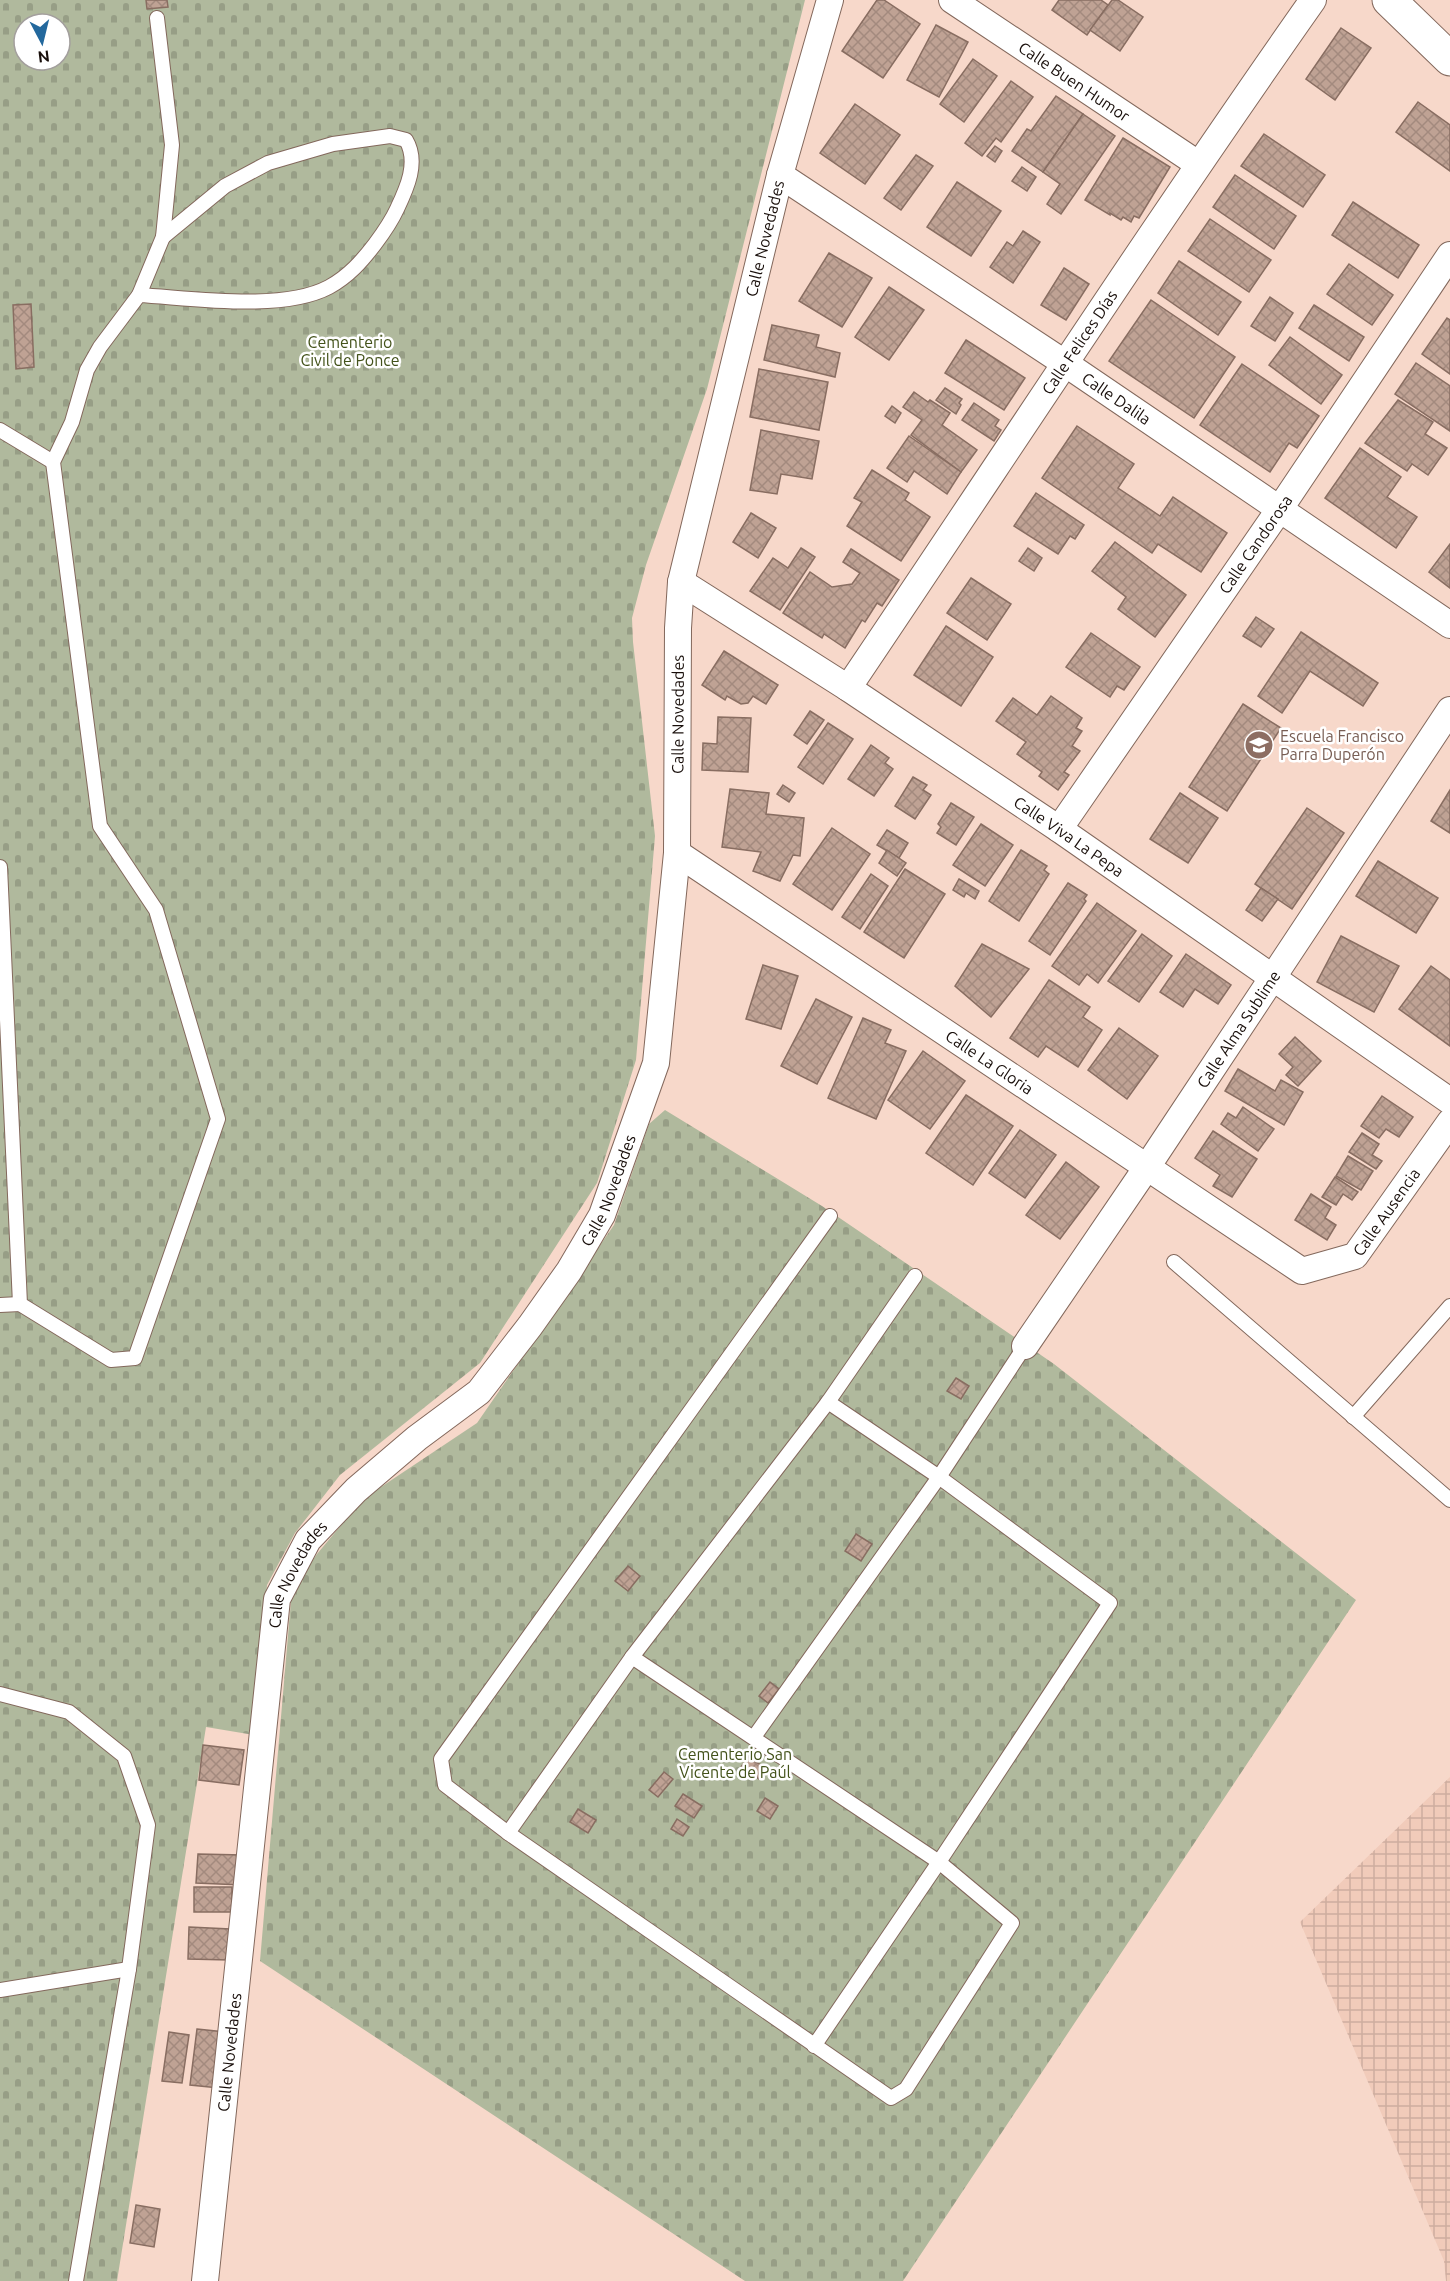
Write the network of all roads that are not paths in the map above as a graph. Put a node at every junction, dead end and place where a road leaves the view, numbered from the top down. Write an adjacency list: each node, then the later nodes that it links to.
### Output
1 (830, 0): 8 (street, Calle Novedades)
2 (952, 0): 7 (street, Calle Buen Humor)
3 (1313, 0): 7 (street, Calle Felices Días)
4 (1389, 0): 6 (main road)
5 (157, 18): 9 (lane)
6 (1450, 59)
7 (1198, 164): 12 (street, Calle Felices Días)
8 (780, 175): 12 (street, Calle Dalila); 16 (street, Calle Novedades)
9 (163, 237): 11 (lane); 11 (lane)
10 (1450, 255): 15 (street, Calle Candorosa)
11 (139, 295): 14 (lane)
12 (1066, 364): 15 (street, Calle Dalila); 18 (street, Calle Felices Días)
13 (0, 430): 14 (lane)
14 (53, 462): 31 (lane)
15 (1279, 510): 17 (street, Calle Dalila); 20 (street, Calle Candorosa)
16 (681, 582): 18 (street, Calle Viva La Pepa); 21 (street, Calle Novedades)
17 (1450, 626)
18 (848, 688): 20 (street, Calle Viva La Pepa)
19 (1450, 710): 23 (street, Calle Alma Sublime)
20 (1059, 829): 23 (street, Calle Viva La Pepa)
21 (677, 853): 26 (street, Calle La Gloria); 48 (street, Calle Novedades)
22 (0, 867): 31 (lane)
23 (1271, 978): 24 (street, Calle Viva La Pepa); 26 (street, Calle Alma Sublime)
24 (1450, 1101)
25 (1450, 1122): 29 (street, Calle Ausencia)
26 (1147, 1167): 29 (street, Calle La Gloria); 34 (street, Calle Alma Sublime)
27 (830, 1216): 42 (lane)
28 (1174, 1262): 36 (lane)
29 (1302, 1271)
30 (915, 1276): 35 (lane)
31 (20, 1304): 32 (lane)
32 (0, 1305)
33 (1450, 1306): 36 (lane)
34 (1024, 1346): 37 (lane)
35 (828, 1402): 37 (lane); 39 (lane)
36 (1353, 1417): 38 (lane)
37 (939, 1477): 41 (lane); 43 (lane)
38 (1450, 1500)
39 (632, 1658): 41 (lane); 42 (lane)
40 (0, 1694): 44 (lane)
41 (754, 1737): 43 (lane)
42 (508, 1833): 46 (lane)
43 (939, 1862): 46 (lane); 46 (lane)
44 (129, 1969): 45 (lane); 47 (lane)
45 (0, 1989)
46 (814, 2046)
47 (76, 2281)
48 (205, 2281)

